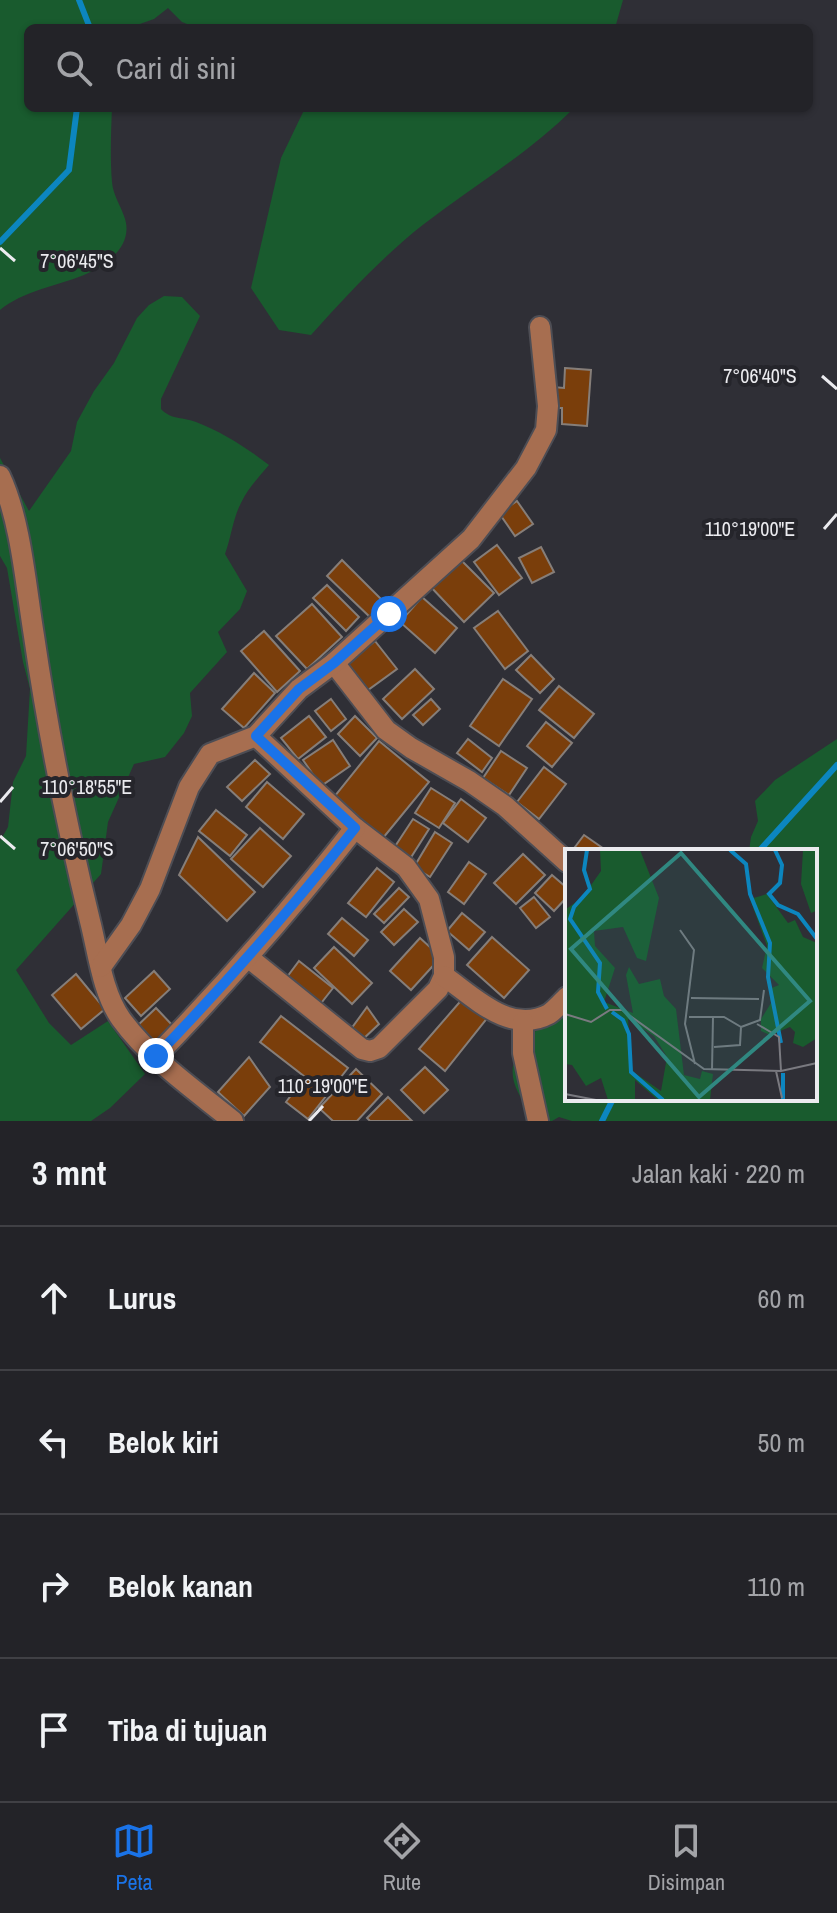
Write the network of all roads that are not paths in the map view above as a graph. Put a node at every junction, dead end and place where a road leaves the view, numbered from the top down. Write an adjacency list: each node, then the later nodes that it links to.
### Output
1 (540, 327): 3 (street)
2 (0, 476): 8 (street)
3 (334, 663): 4 (street); 6 (street)
4 (256, 736): 5 (street); 8 (street)
5 (355, 828): 7 (street); 9 (street)
6 (565, 860)
7 (249, 958): 9 (street); 12 (street)
8 (101, 967): 12 (street)
9 (444, 976): 11 (street)
10 (565, 999): 11 (street)
11 (523, 1022): 14 (street)
12 (156, 1056): 13 (street)
13 (233, 1121)
14 (538, 1121)

